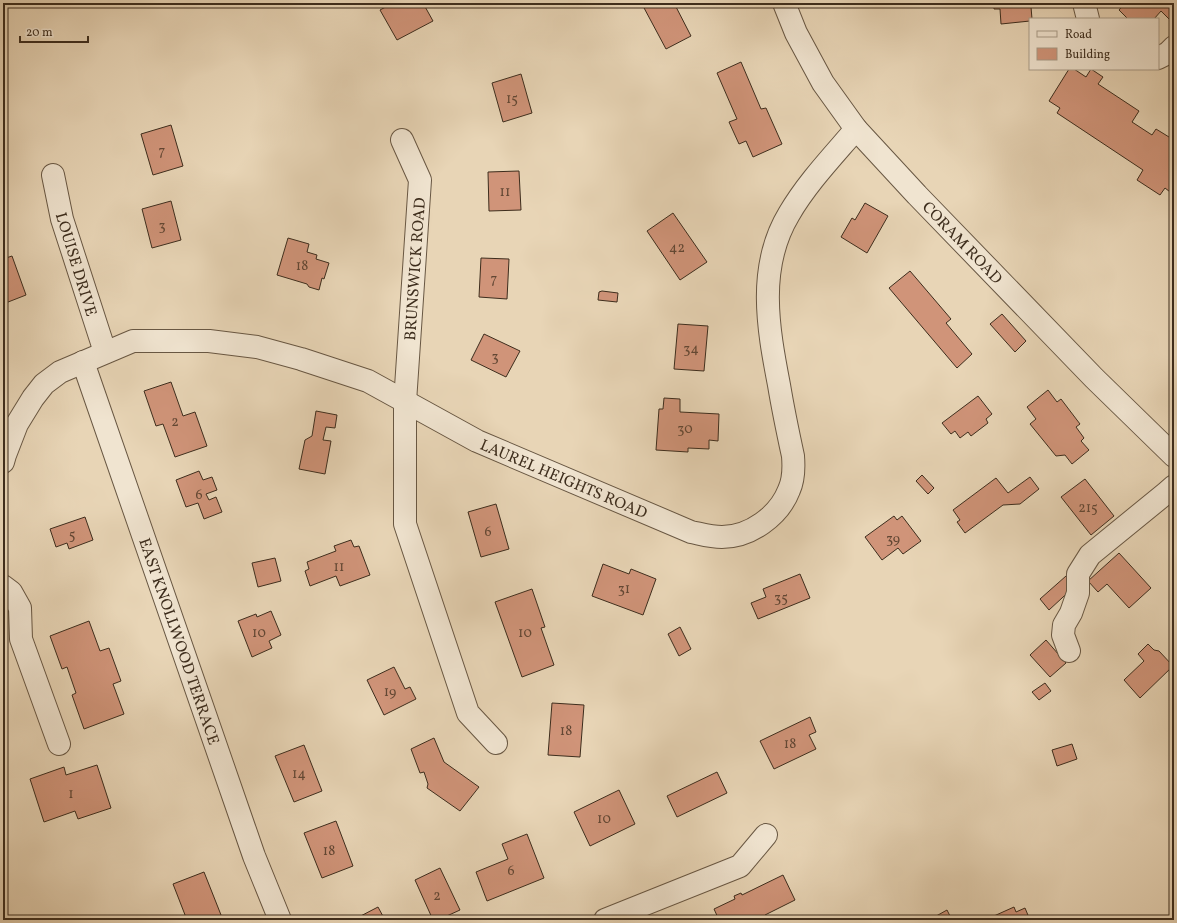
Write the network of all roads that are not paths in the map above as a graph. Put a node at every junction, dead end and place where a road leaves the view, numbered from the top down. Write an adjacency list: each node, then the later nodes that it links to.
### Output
1 (784, 3): 6 (street, CORAM ROAD)
2 (1084, 3): 3 (street)
3 (1088, 18)
4 (1174, 47): 5 (street)
5 (1159, 58)
6 (856, 129): 11 (street, LAUREL HEIGHTS ROAD); 12 (street, CORAM ROAD)
7 (402, 140): 11 (street, BRUNSWICK ROAD)
8 (53, 175): 9 (street, LOUISE DRIVE)
9 (105, 352): 10 (street, LAUREL HEIGHTS ROAD); 11 (street, LAUREL HEIGHTS ROAD)
10 (83, 362): 13 (street, LAUREL HEIGHTS ROAD); 20 (street, EAST KNOLLWOOD TERRACE)
11 (405, 402): 17 (street, BRUNSWICK ROAD)
12 (1174, 456)
13 (3, 462)
14 (1174, 486): 16 (street)
15 (3, 586): 18 (street)
16 (1069, 651)
17 (496, 743)
18 (59, 744)
19 (766, 835): 21 (street)
20 (280, 920)
21 (605, 920)

